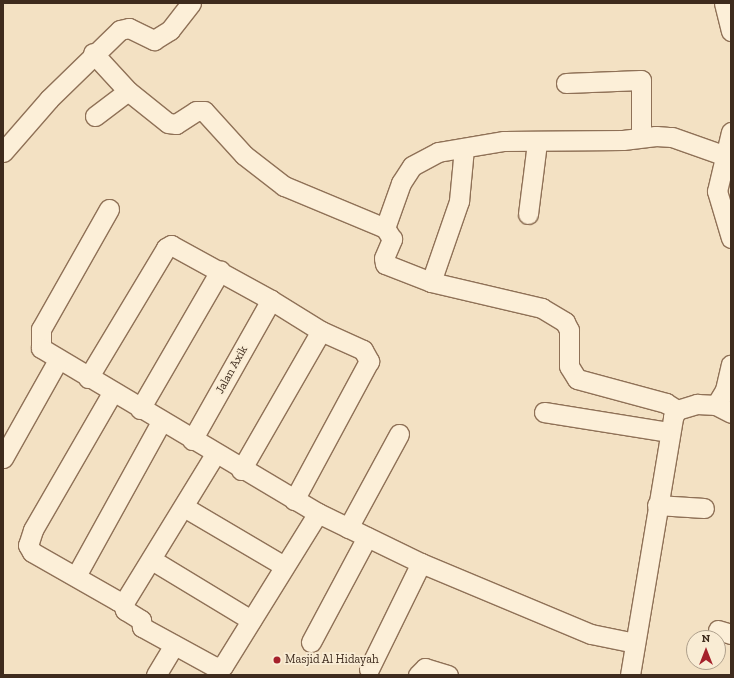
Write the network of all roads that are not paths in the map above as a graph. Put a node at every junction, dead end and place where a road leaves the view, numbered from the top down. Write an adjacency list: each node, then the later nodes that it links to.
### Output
1 (192, 3): 4 (street)
2 (724, 3): 3 (street)
3 (731, 31)
4 (93, 53): 6 (street); 12 (street)
5 (566, 83): 9 (street)
6 (128, 91): 7 (street); 16 (street)
7 (95, 116)
8 (731, 132): 13 (street)
9 (641, 136): 10 (street); 13 (street)
10 (537, 143): 11 (street); 15 (street)
11 (464, 148): 16 (street); 19 (street)
12 (3, 152)
13 (723, 155): 17 (street)
14 (109, 209): 22 (street)
15 (528, 214)
16 (385, 228): 19 (street)
17 (731, 238)
18 (220, 271): 20 (street); 24 (street); 26 (street)
19 (431, 282): 28 (street)
20 (271, 300): 21 (street); 33 (street, Jalan Axik)
21 (321, 331): 36 (street); 37 (street)
22 (58, 360): 24 (street); 35 (street)
23 (731, 365): 27 (street)
24 (88, 378): 25 (street)
25 (112, 393): 26 (street); 47 (street)
26 (140, 409): 30 (street)
27 (724, 409): 28 (street)
28 (677, 410): 31 (street)
29 (544, 412): 31 (street)
30 (161, 422): 33 (street); 47 (street)
31 (669, 432): 38 (street)
32 (399, 434): 42 (street)
33 (192, 440): 34 (street)
34 (215, 454): 36 (street); 39 (street)
35 (3, 458)
36 (241, 470): 37 (street)
37 (294, 500): 41 (street)
38 (657, 505): 40 (street); 50 (street)
39 (184, 507): 44 (street); 46 (street)
40 (704, 508)
41 (318, 513): 42 (street); 46 (street)
42 (348, 528): 43 (street)
43 (366, 537): 45 (street); 51 (street)
44 (152, 560): 48 (street); 49 (street)
45 (421, 563): 50 (street); 53 (street)
46 (284, 566): 49 (street)
47 (76, 576): 48 (street)
48 (122, 602): 52 (street)
49 (251, 620): 52 (street)
50 (628, 641): 57 (street)
51 (310, 642)
52 (174, 645): 54 (street)
53 (369, 669)
54 (156, 675)
55 (418, 675): 56 (street)
56 (448, 675)
57 (630, 675)

